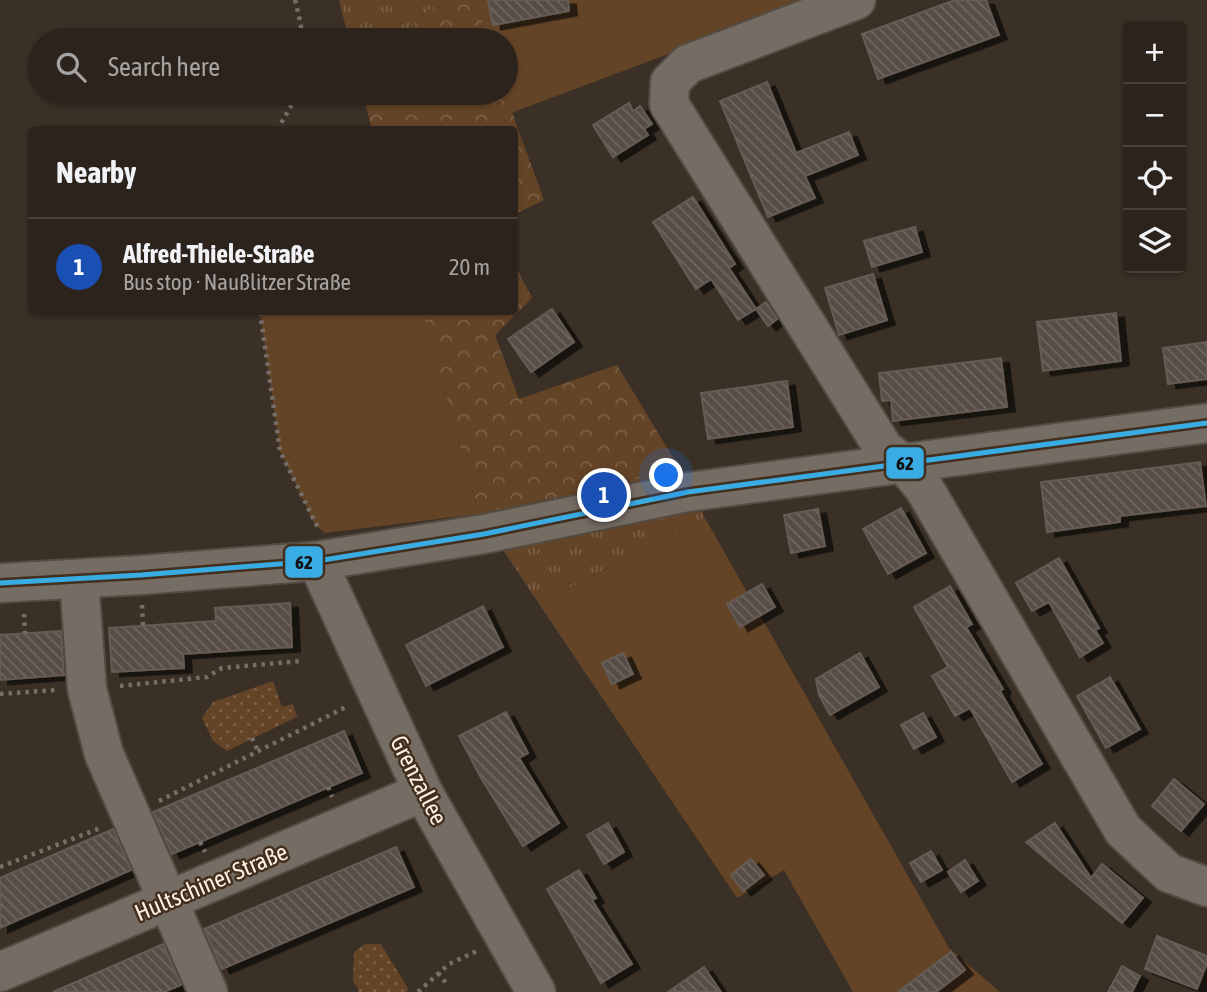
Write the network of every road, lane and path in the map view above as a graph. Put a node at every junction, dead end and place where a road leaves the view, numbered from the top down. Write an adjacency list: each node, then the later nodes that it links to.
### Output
1 (295, 0): 3 (path)
2 (856, 0): 8 (street)
3 (301, 28)
4 (292, 105): 5 (path)
5 (279, 126)
6 (260, 315): 9 (path)
7 (1207, 423): 8 (street)
8 (905, 465): 9 (street); 26 (street)
9 (317, 561): 10 (street); 18 (street, Grenzallee)
10 (79, 579): 11 (street); 17 (street)
11 (0, 583)
12 (142, 603): 14 (path)
13 (24, 614): 15 (path)
14 (144, 625)
15 (25, 633)
16 (302, 662): 17 (path)
17 (74, 689): 19 (path); 27 (street)
18 (377, 692): 21 (path); 22 (street, Grenzallee)
19 (0, 694)
20 (253, 738): 21 (path)
21 (258, 751): 23 (path)
22 (423, 792): 27 (street, Hultschiner Straße); 28 (street, Grenzallee)
23 (154, 804)
24 (107, 825): 25 (path)
25 (0, 867)
26 (1207, 887)
27 (168, 901): 29 (street, Hultschiner Straße); 32 (street)
28 (508, 940): 30 (path); 34 (street, Grenzallee)
29 (0, 972)
30 (438, 973): 31 (path); 33 (path)
31 (446, 983)
32 (208, 992)
33 (418, 992)
34 (536, 992)

